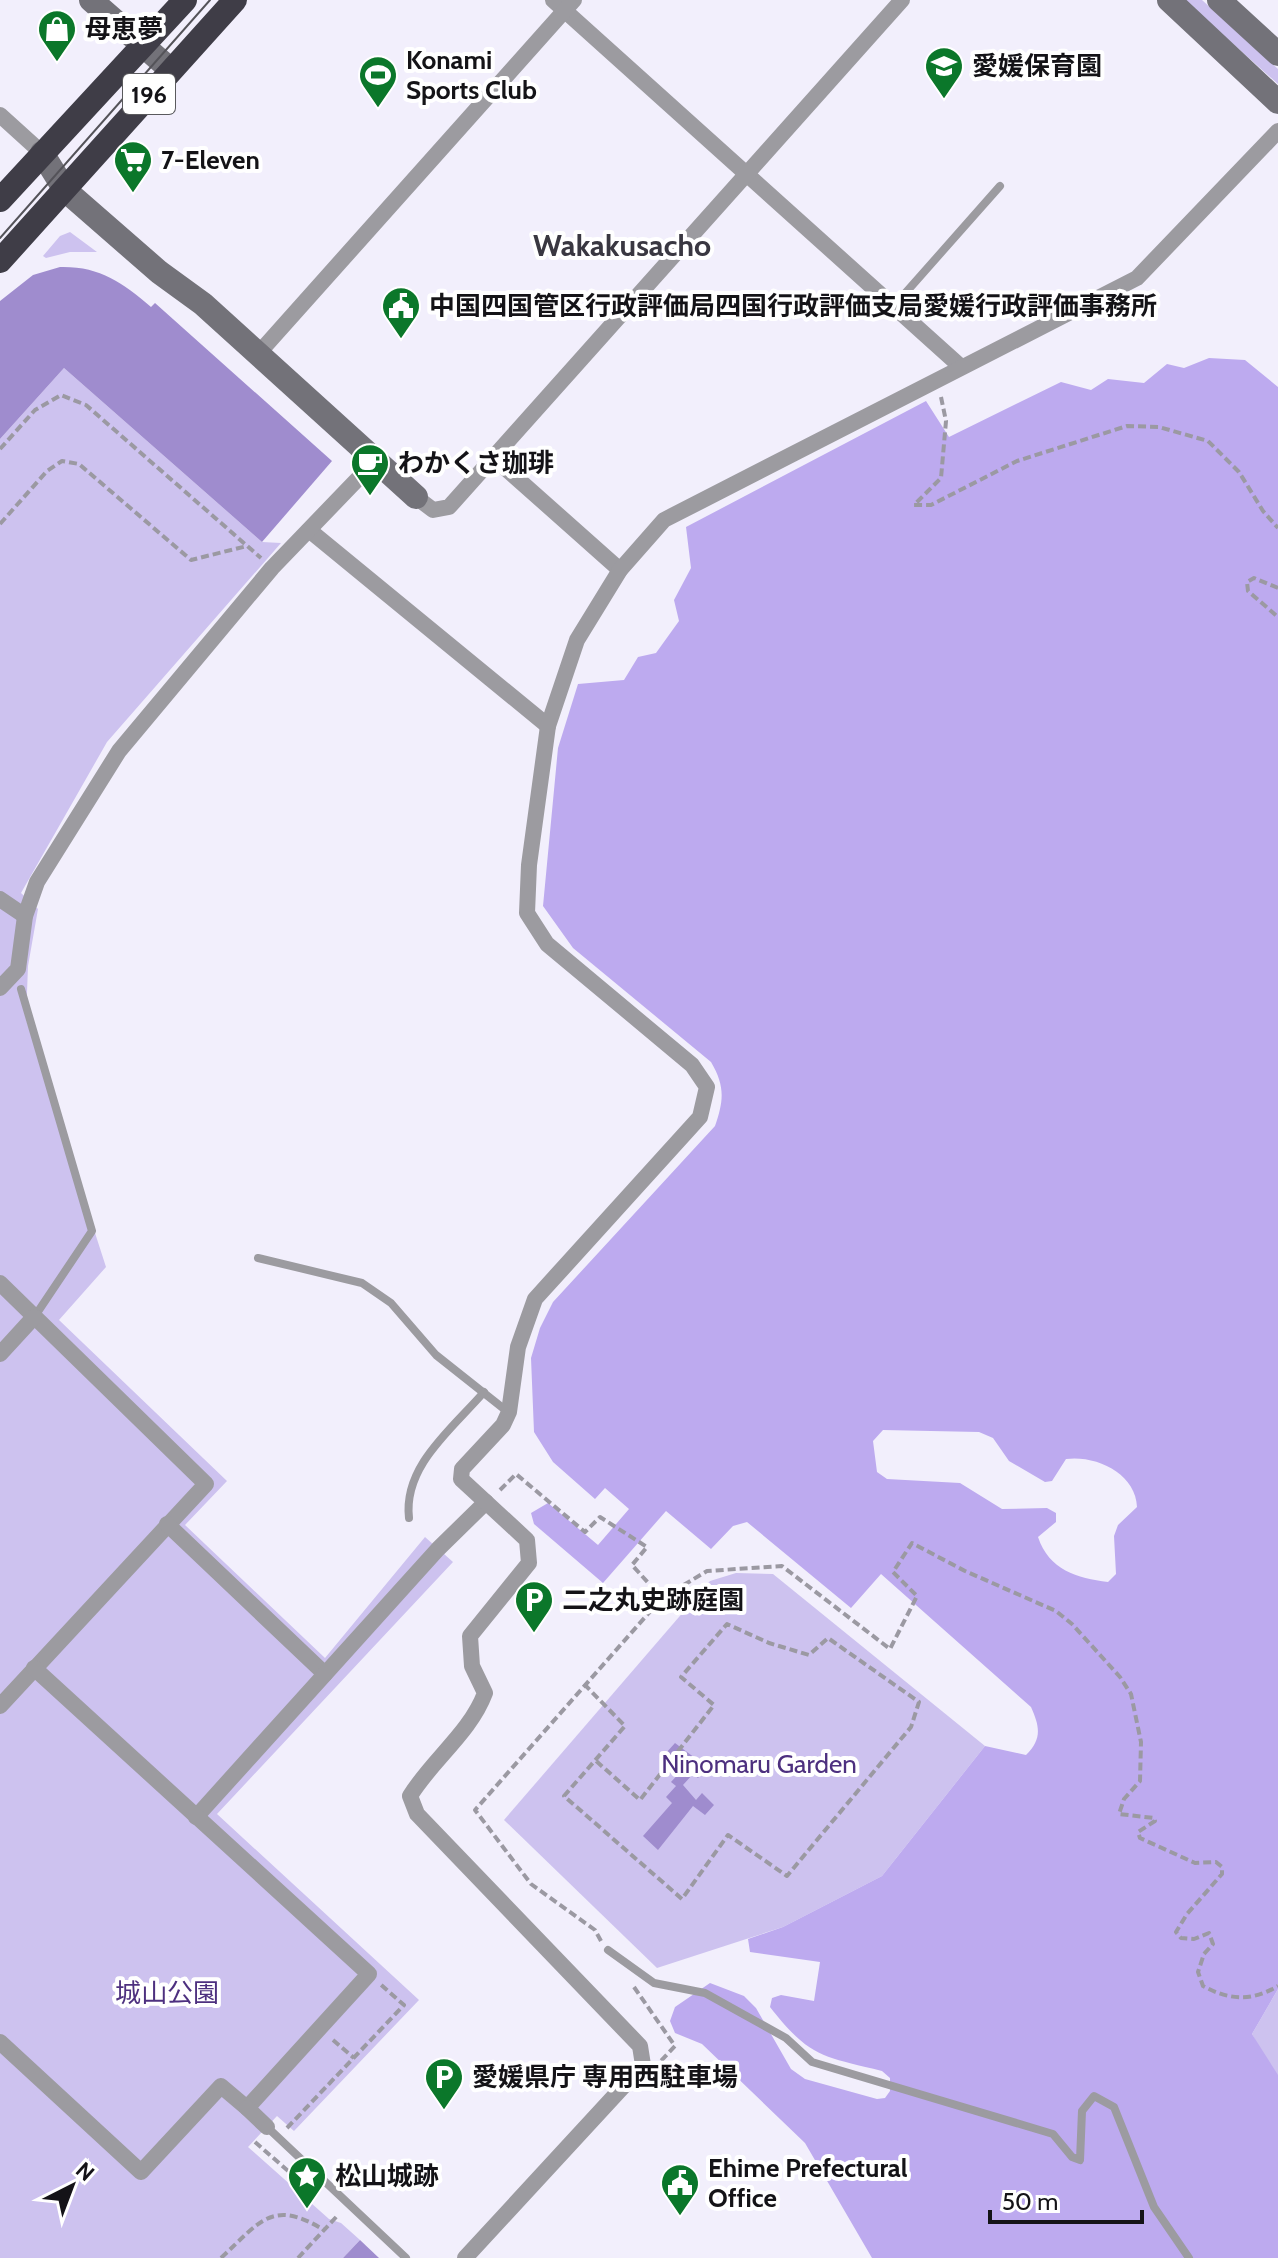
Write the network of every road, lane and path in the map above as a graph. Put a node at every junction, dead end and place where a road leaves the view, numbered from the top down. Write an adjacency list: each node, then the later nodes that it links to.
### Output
1 (91, 0): 8 (street)
2 (185, 0): 8 (highway, 196)
3 (235, 0): 10 (highway, 196)
4 (902, 0): 15 (street)
5 (1169, 0): 11 (street)
6 (1219, 0): 9 (street)
7 (564, 3): 15 (street); 21 (street)
8 (144, 46): 10 (street); 14 (highway, 196)
9 (1278, 54)
10 (171, 70): 17 (highway, 196)
11 (1278, 102)
12 (0, 115): 14 (street)
13 (1278, 131): 22 (street)
14 (42, 153): 17 (street); 18 (highway, 196)
15 (747, 176): 20 (street); 25 (street)
16 (1000, 186): 20 (lane)
17 (65, 190): 19 (highway, 196); 21 (street)
18 (0, 200)
19 (0, 261)
20 (893, 307): 22 (street)
21 (258, 354): 26 (street)
22 (960, 366): 23 (street)
23 (937, 379): 29 (path); 33 (street)
24 (0, 449): 31 (path)
25 (494, 458): 27 (street); 33 (street)
26 (375, 461): 27 (street); 30 (street)
27 (416, 497)
28 (0, 524): 31 (path)
29 (1278, 528)
30 (309, 530): 32 (street); 36 (street)
31 (247, 546): 32 (path)
32 (272, 568): 38 (street)
33 (620, 570): 36 (street)
34 (1278, 588): 35 (path)
35 (1278, 617)
36 (548, 726): 46 (street)
37 (0, 899): 38 (street)
38 (25, 916): 39 (street)
39 (0, 988)
40 (21, 989): 43 (lane)
41 (258, 1258): 45 (lane)
42 (0, 1283): 43 (street)
43 (34, 1317): 44 (street); 49 (street)
44 (0, 1354)
45 (484, 1392): 46 (lane); 48 (lane)
46 (509, 1412): 47 (street)
47 (486, 1502): 50 (path); 52 (street); 73 (street)
48 (409, 1518)
49 (167, 1524): 51 (street); 52 (street)
50 (662, 1598): 53 (path); 60 (path)
51 (34, 1668): 54 (street); 56 (street)
52 (325, 1674): 56 (street)
53 (584, 1684): 55 (path); 57 (path)
54 (0, 1706)
55 (595, 1760): 55 (path)
56 (196, 1817): 58 (street)
57 (608, 1950): 74 (lane)
58 (369, 1974): 61 (street); 64 (path)
59 (632, 1984): 63 (path)
60 (1278, 1986)
61 (319, 2028): 64 (path); 65 (street)
62 (0, 2042): 65 (street)
63 (675, 2046)
64 (354, 2058): 67 (path)
65 (247, 2108): 66 (street)
66 (267, 2127): 72 (lane)
67 (287, 2128)
68 (338, 2215): 69 (path)
69 (324, 2230): 70 (path); 71 (path)
70 (221, 2258)
71 (298, 2258)
72 (406, 2258)
73 (465, 2258)
74 (1189, 2258)

